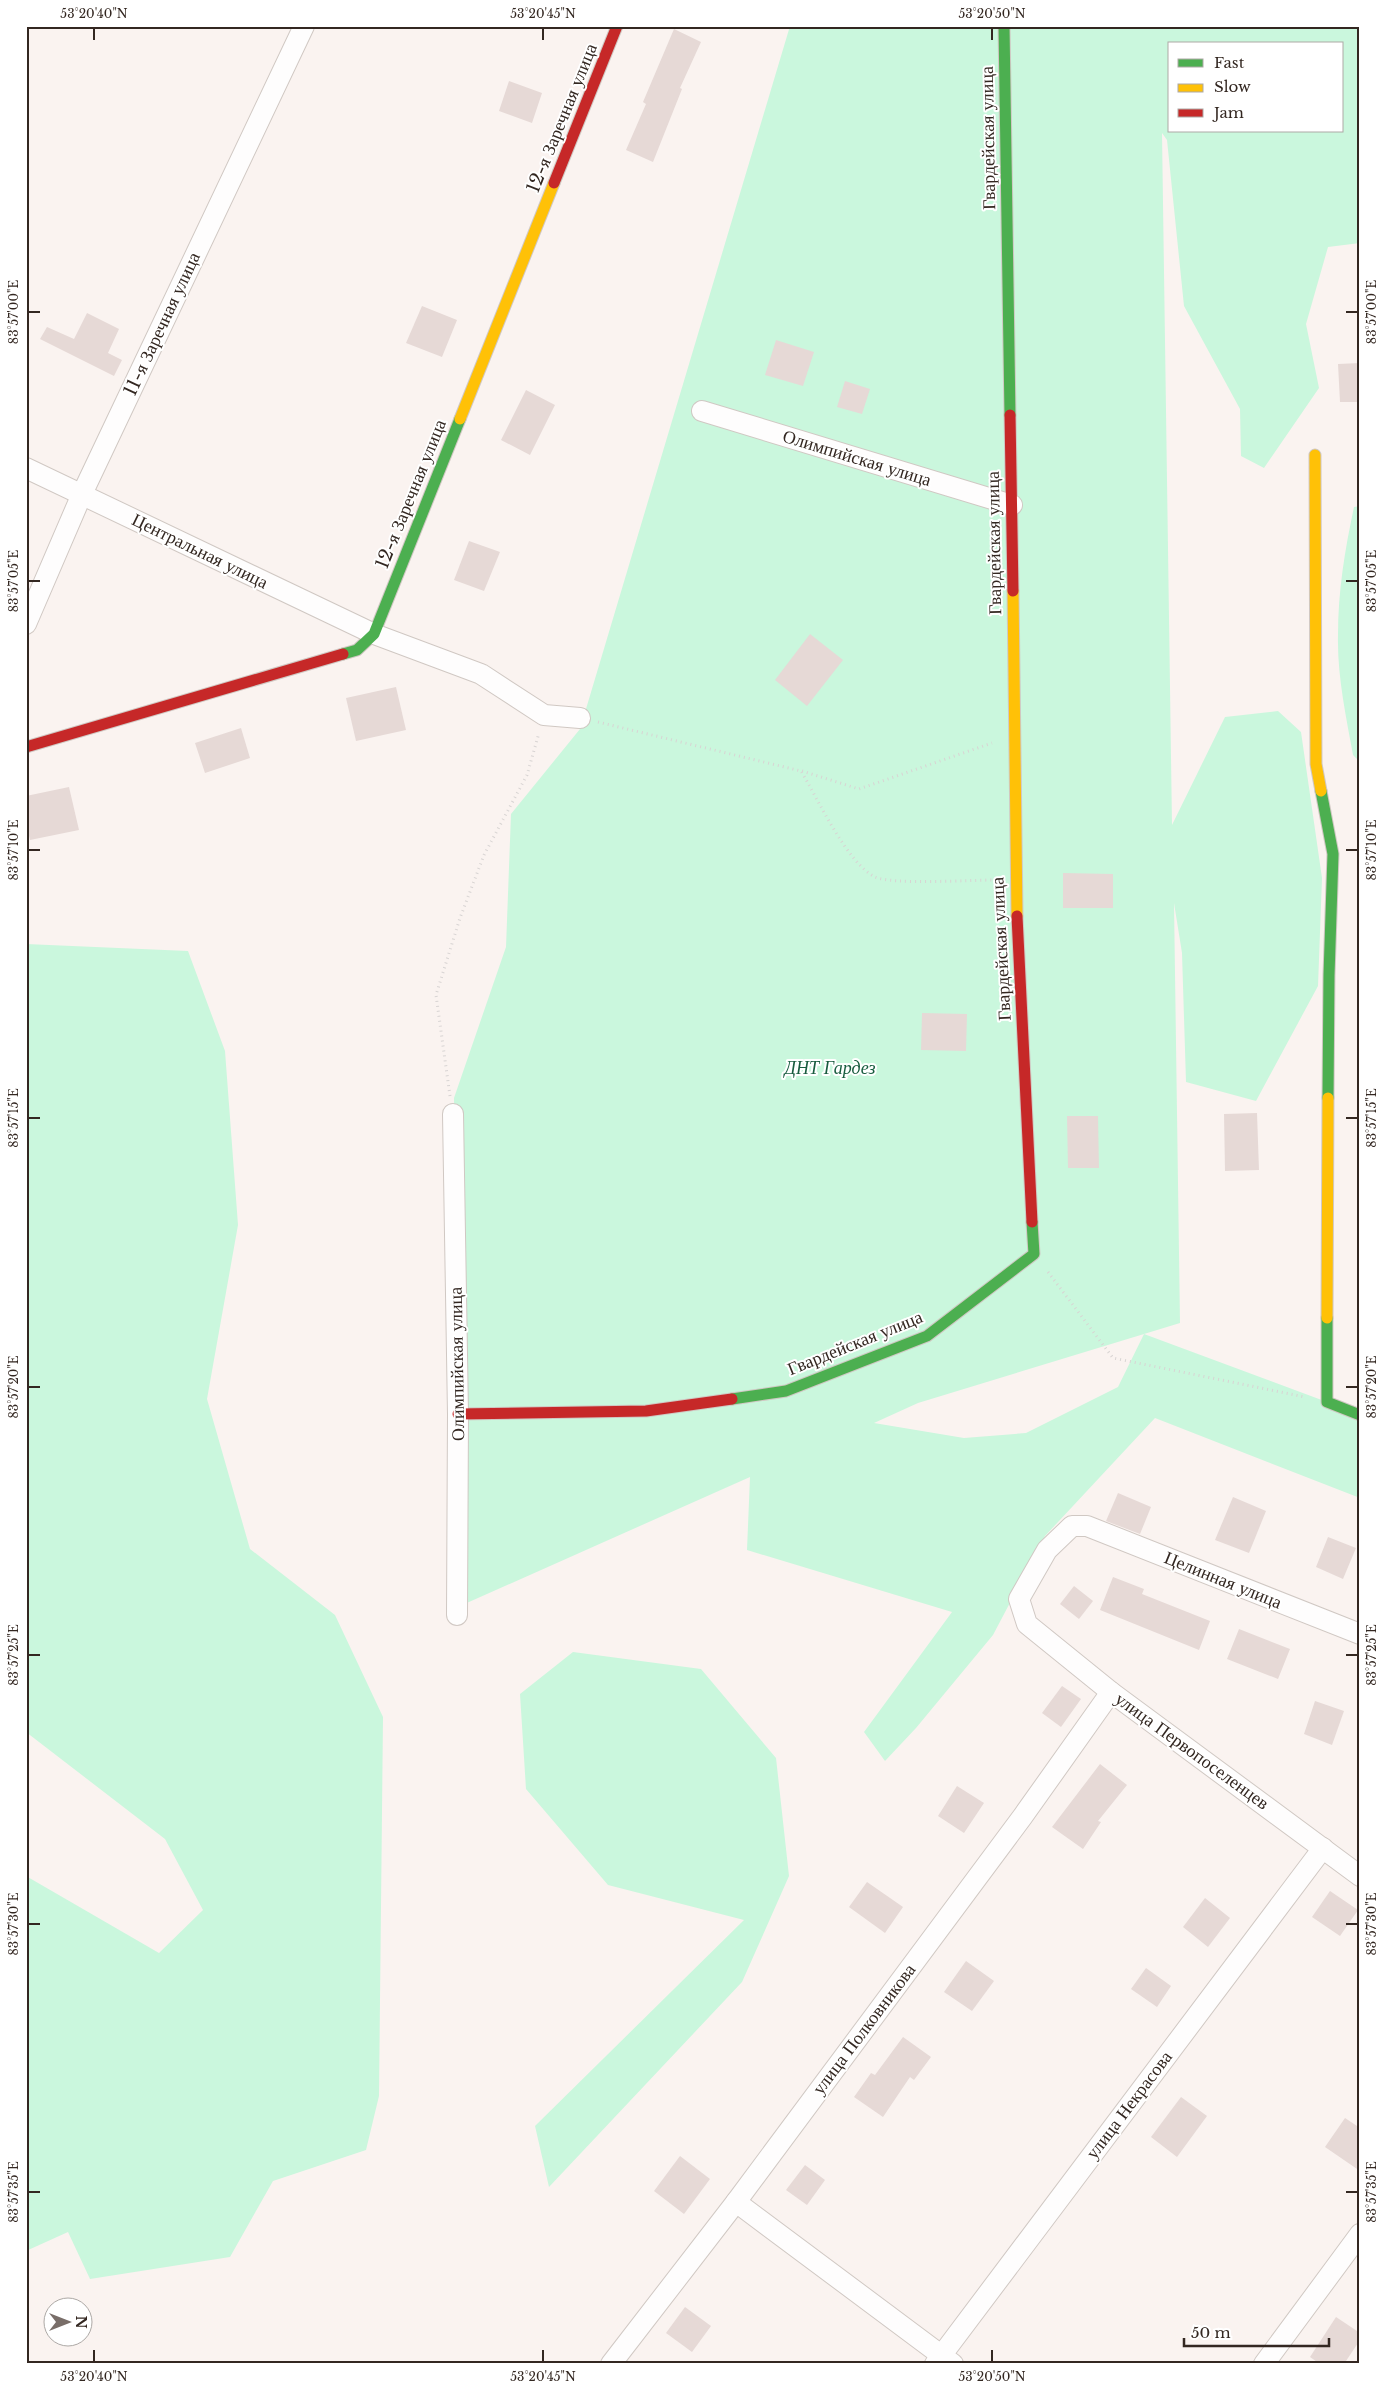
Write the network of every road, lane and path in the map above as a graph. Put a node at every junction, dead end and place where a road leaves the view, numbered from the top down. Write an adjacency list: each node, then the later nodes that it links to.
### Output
1 (304, 26): 7 (street, 11-я Заречная улица)
2 (617, 26): 10 (street, 12-я Заречная улица)
3 (1004, 26): 8 (street, Гвардейская улица)
4 (702, 411): 8 (street, Олимпийская улица)
5 (1316, 455): 19 (street)
6 (26, 468): 7 (street, Центральная улица)
7 (82, 494): 9 (street, 11-я Заречная улица); 10 (street, Центральная улица)
8 (1012, 505): 13 (street, Гвардейская улица)
9 (26, 624)
10 (374, 634): 11 (street, Центральная улица); 14 (street, 12-я Заречная улица)
11 (544, 715): 12 (street); 17 (path)
12 (580, 718): 15 (path)
13 (1014, 736): 15 (path); 16 (street, Гвардейская улица)
14 (26, 748)
15 (801, 771): 16 (path)
16 (1015, 880): 18 (street, Гвардейская улица)
17 (453, 1114): 20 (street, Олимпийская улица)
18 (1034, 1254): 19 (path); 20 (street, Гвардейская улица)
19 (1328, 1402): 21 (street)
20 (458, 1414): 22 (street, Олимпийская улица)
21 (1360, 1416)
22 (457, 1615)
23 (1027, 1624): 24 (street, Целинная улица); 25 (street, улица Первопоселенцев)
24 (1360, 1634)
25 (1111, 1692): 26 (street, улица Первопоселенцев); 28 (street, улица Полковникова)
26 (1323, 1848): 27 (street, улица Первопоселенцев); 30 (street, улица Некрасова)
27 (1360, 1876)
28 (736, 2202): 30 (street); 31 (street, улица Полковникова)
29 (1360, 2234): 32 (street)
30 (943, 2361)
31 (611, 2364)
32 (1264, 2364)

